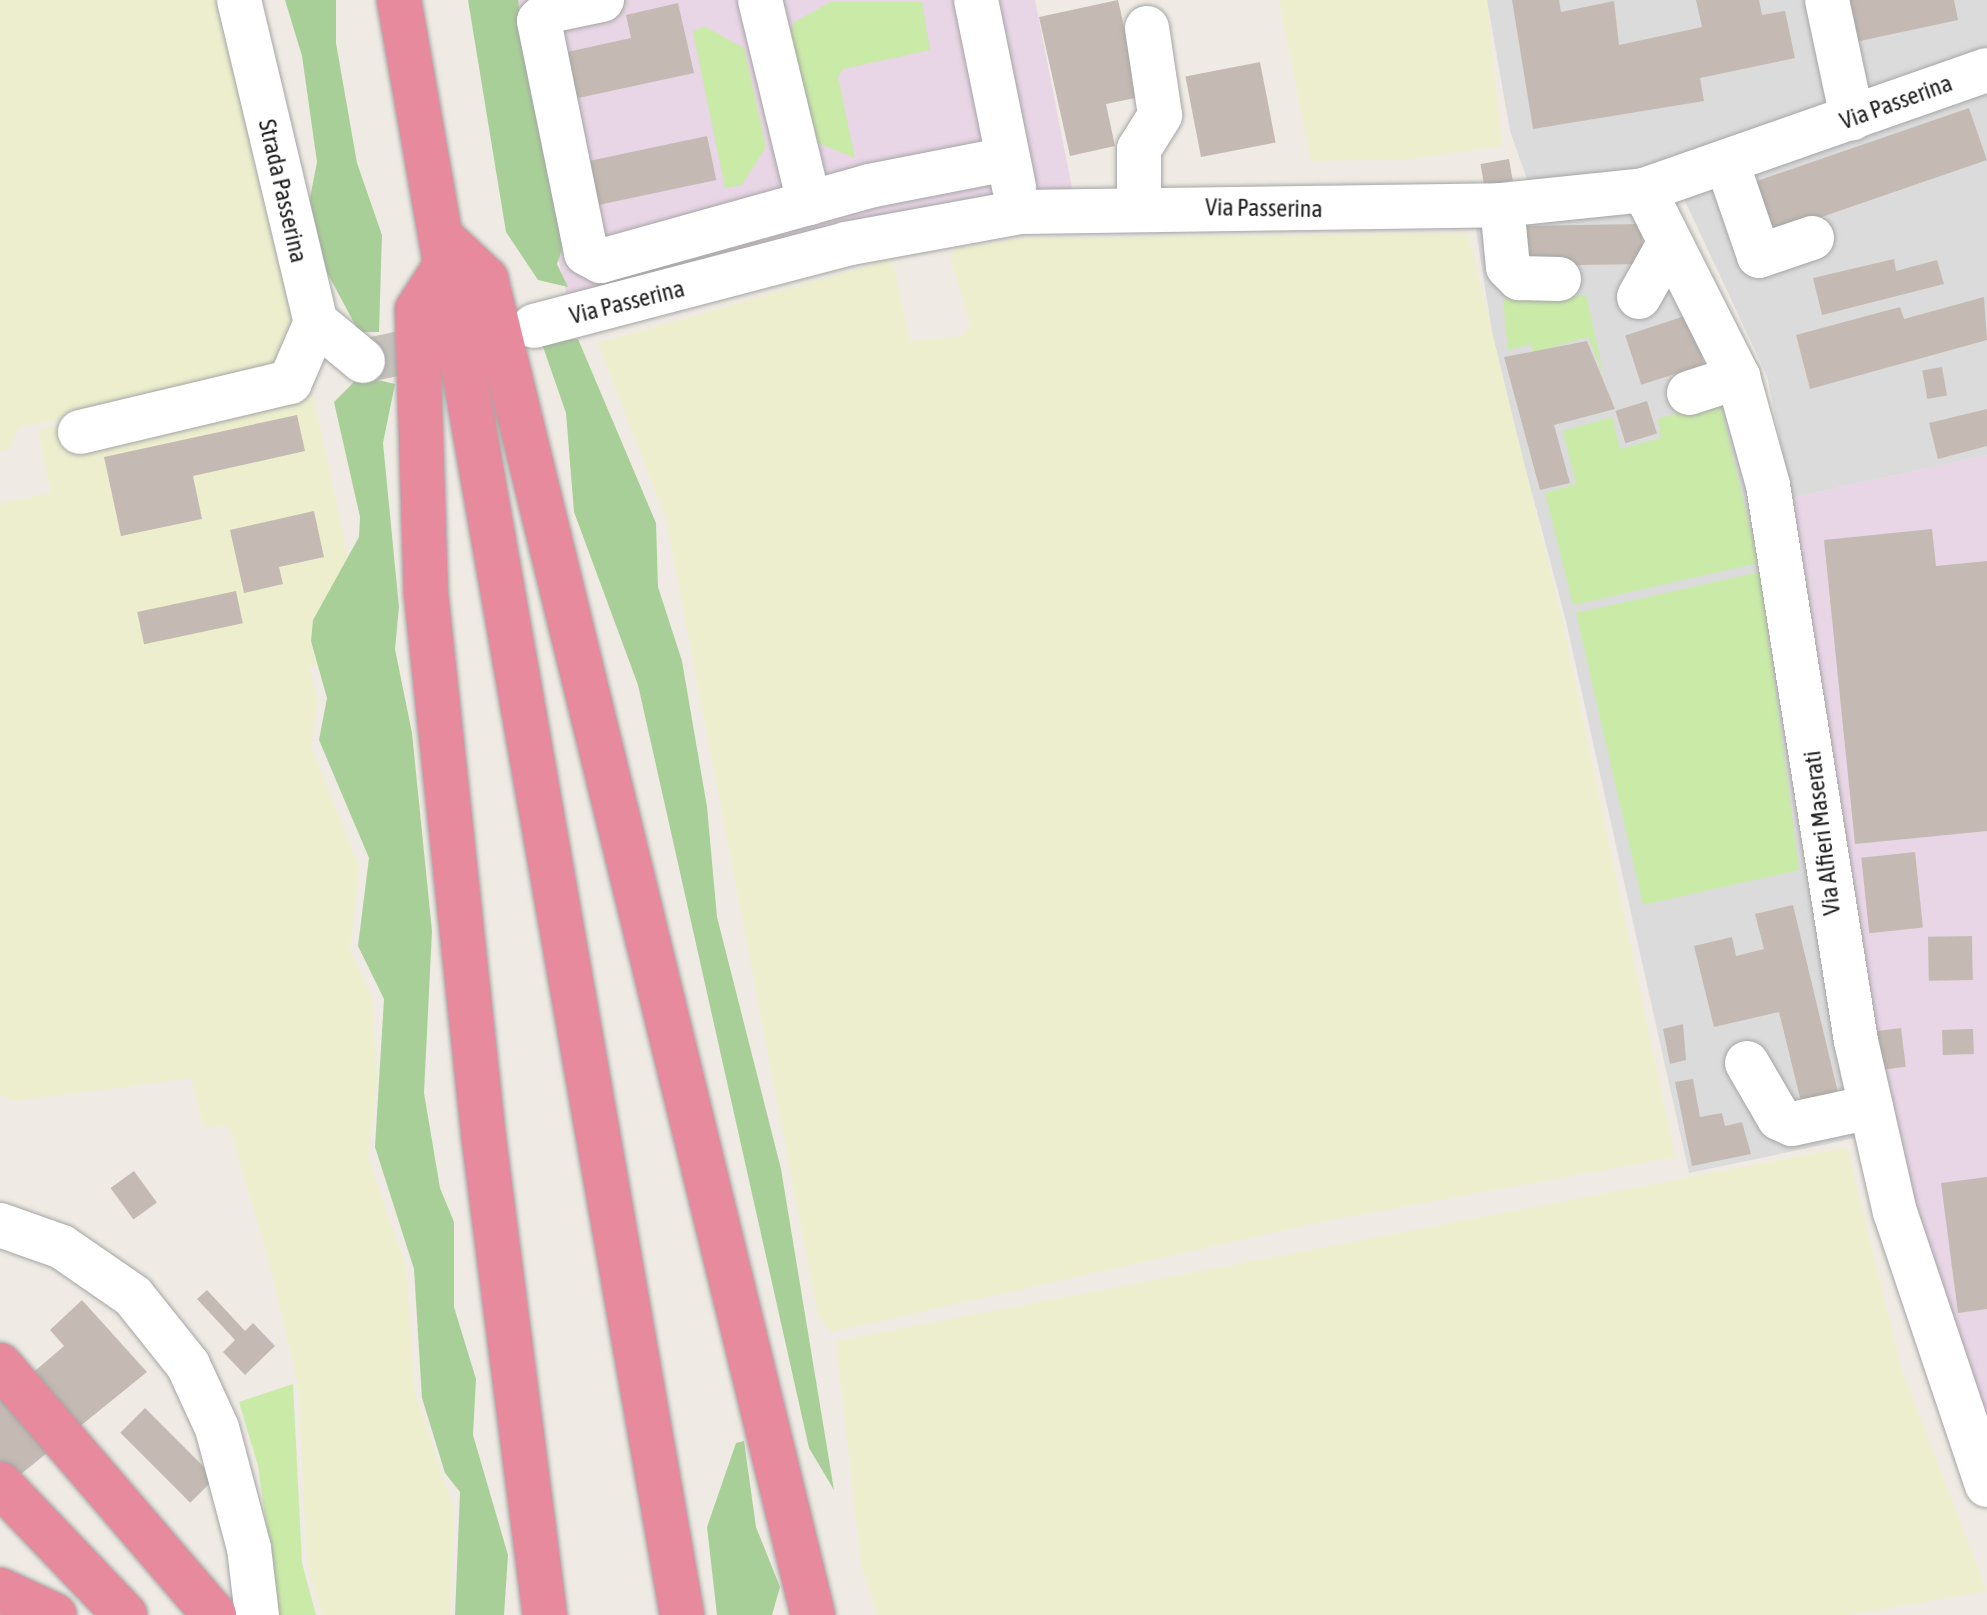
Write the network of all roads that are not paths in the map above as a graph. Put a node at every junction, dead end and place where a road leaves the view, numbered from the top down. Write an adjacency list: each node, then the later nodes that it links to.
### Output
1 (239, 0): 22 (street, Strada Passerina)
2 (399, 0): 19 (highway)
3 (602, 0): 13 (street)
4 (760, 0): 13 (street)
5 (976, 0): 10 (street)
6 (1827, 0): 9 (street)
7 (1147, 28): 15 (street)
8 (1987, 70): 9 (street, Via Passerina)
9 (1852, 118): 11 (street, Via Passerina)
10 (1006, 159): 13 (street); 16 (street)
11 (1727, 163): 12 (street, Via Passerina); 17 (street)
12 (1644, 190): 14 (street, Via Passerina); 18 (street, Via Alfieri Maserati)
13 (809, 203)
14 (1502, 205): 15 (street, Via Passerina); 20 (street)
15 (1139, 206): 16 (street, Via Passerina)
16 (1020, 212): 23 (street, Via Passerina)
17 (1812, 238)
18 (1670, 242): 21 (street); 25 (street, Via Alfieri Maserati)
19 (444, 251): 39 (highway); 40 (highway); 41 (highway)
20 (1559, 279)
21 (1639, 297)
22 (316, 322): 24 (street); 27 (street)
23 (534, 326)
24 (363, 361)
25 (1738, 377): 26 (street); 29 (street, Via Alfieri Maserati)
26 (1689, 393)
27 (80, 432)
28 (1747, 1063): 29 (street)
29 (1871, 1107): 33 (street, Via Alfieri Maserati)
30 (0, 1225): 38 (street)
31 (0, 1365): 37 (highway)
32 (0, 1484): 36 (highway)
33 (1987, 1485)
34 (0, 1590): 35 (highway)
35 (54, 1615)
36 (125, 1615)
37 (214, 1615)
38 (257, 1615)
39 (545, 1615)
40 (682, 1615)
41 (813, 1615)

